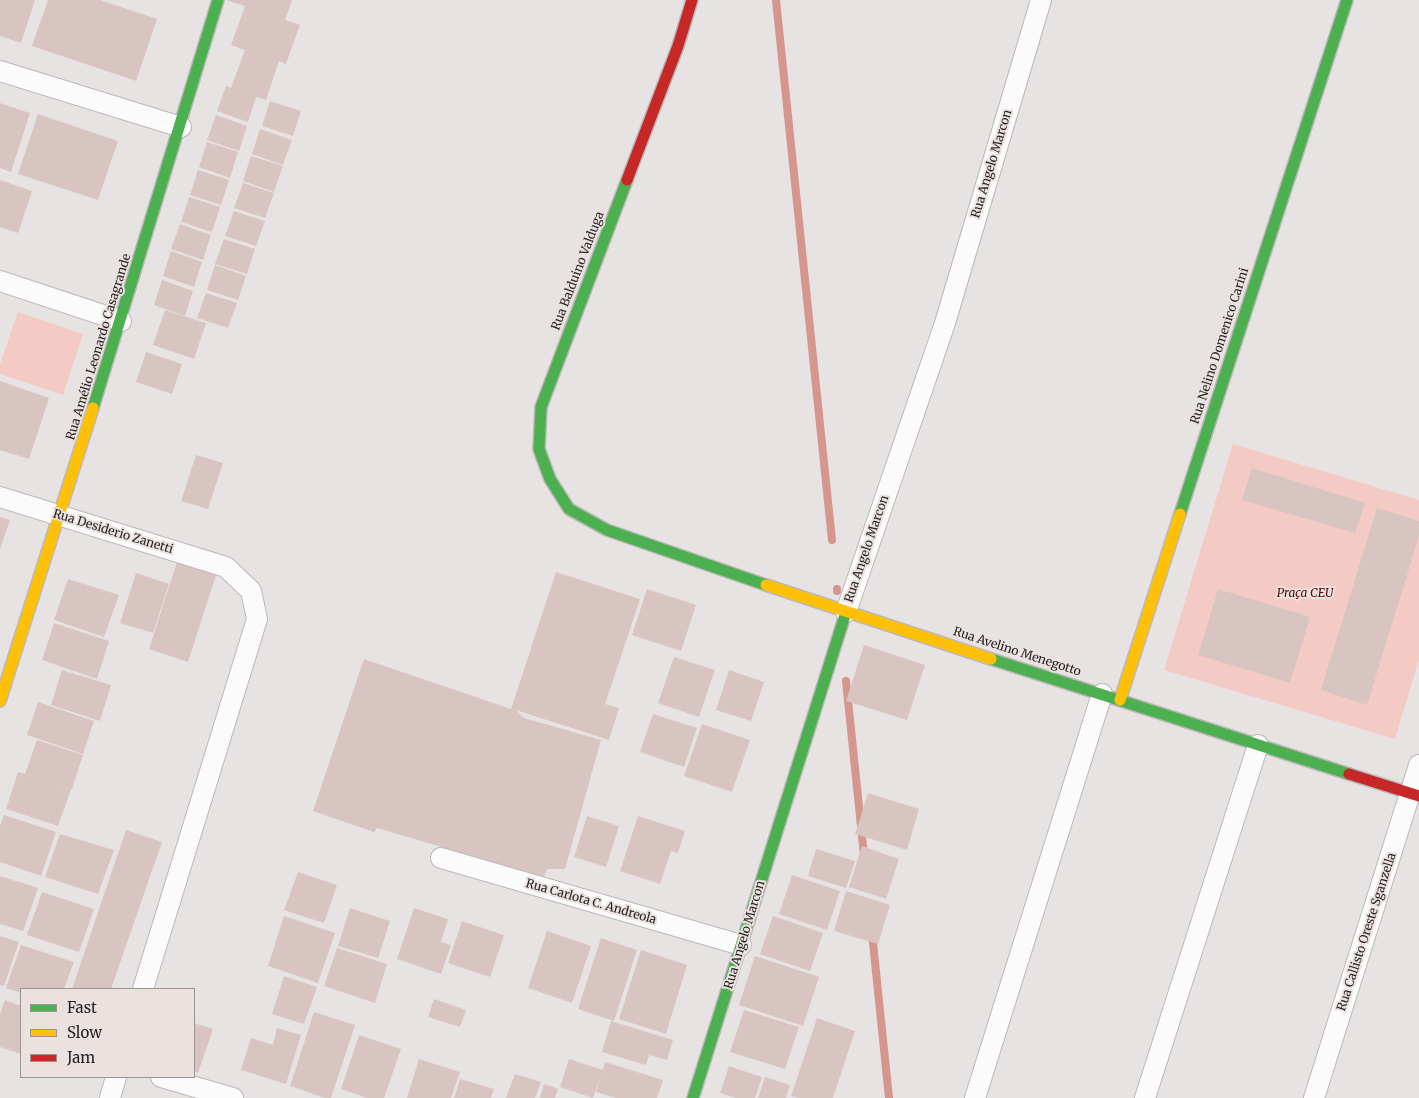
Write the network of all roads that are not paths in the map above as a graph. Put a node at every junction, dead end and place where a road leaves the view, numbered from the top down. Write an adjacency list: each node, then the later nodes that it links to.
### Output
1 (218, 0): 6 (street, Rua Amélio Leonardo Casagrande)
2 (692, 0): 11 (street, Rua Balduino Valduga)
3 (1041, 0): 12 (street, Rua Angelo Marcon)
4 (1347, 0): 13 (street, Rua Nelino Domenico Carini)
5 (0, 72): 6 (street)
6 (182, 127): 8 (street, Rua Amélio Leonardo Casagrande)
7 (0, 281): 8 (street)
8 (121, 320): 10 (street, Rua Amélio Leonardo Casagrande)
9 (0, 497): 10 (street, Rua Desiderio Zanetti)
10 (60, 516): 14 (street, Rua Amélio Leonardo Casagrande); 20 (street, Rua Desiderio Zanetti)
11 (607, 530): 12 (street, Rua Avelino Menegotto)
12 (846, 612): 13 (street, Rua Avelino Menegotto); 19 (street, Rua Angelo Marcon)
13 (1111, 697): 15 (street, Rua Avelino Menegotto); 26 (street)
14 (0, 698)
15 (1258, 745): 17 (street, Rua Avelino Menegotto); 27 (street)
16 (1419, 765): 17 (street, Rua Callisto Oreste Sganzella)
17 (1415, 794): 28 (street, Rua Callisto Oreste Sganzella)
18 (441, 858): 19 (street, Rua Carlota C. Andreola)
19 (741, 946): 25 (street, Rua Angelo Marcon)
20 (143, 988)
21 (116, 1078): 23 (street)
22 (165, 1078): 24 (street)
23 (110, 1098)
24 (233, 1098)
25 (693, 1098)
26 (975, 1098)
27 (1144, 1098)
28 (1314, 1098)

